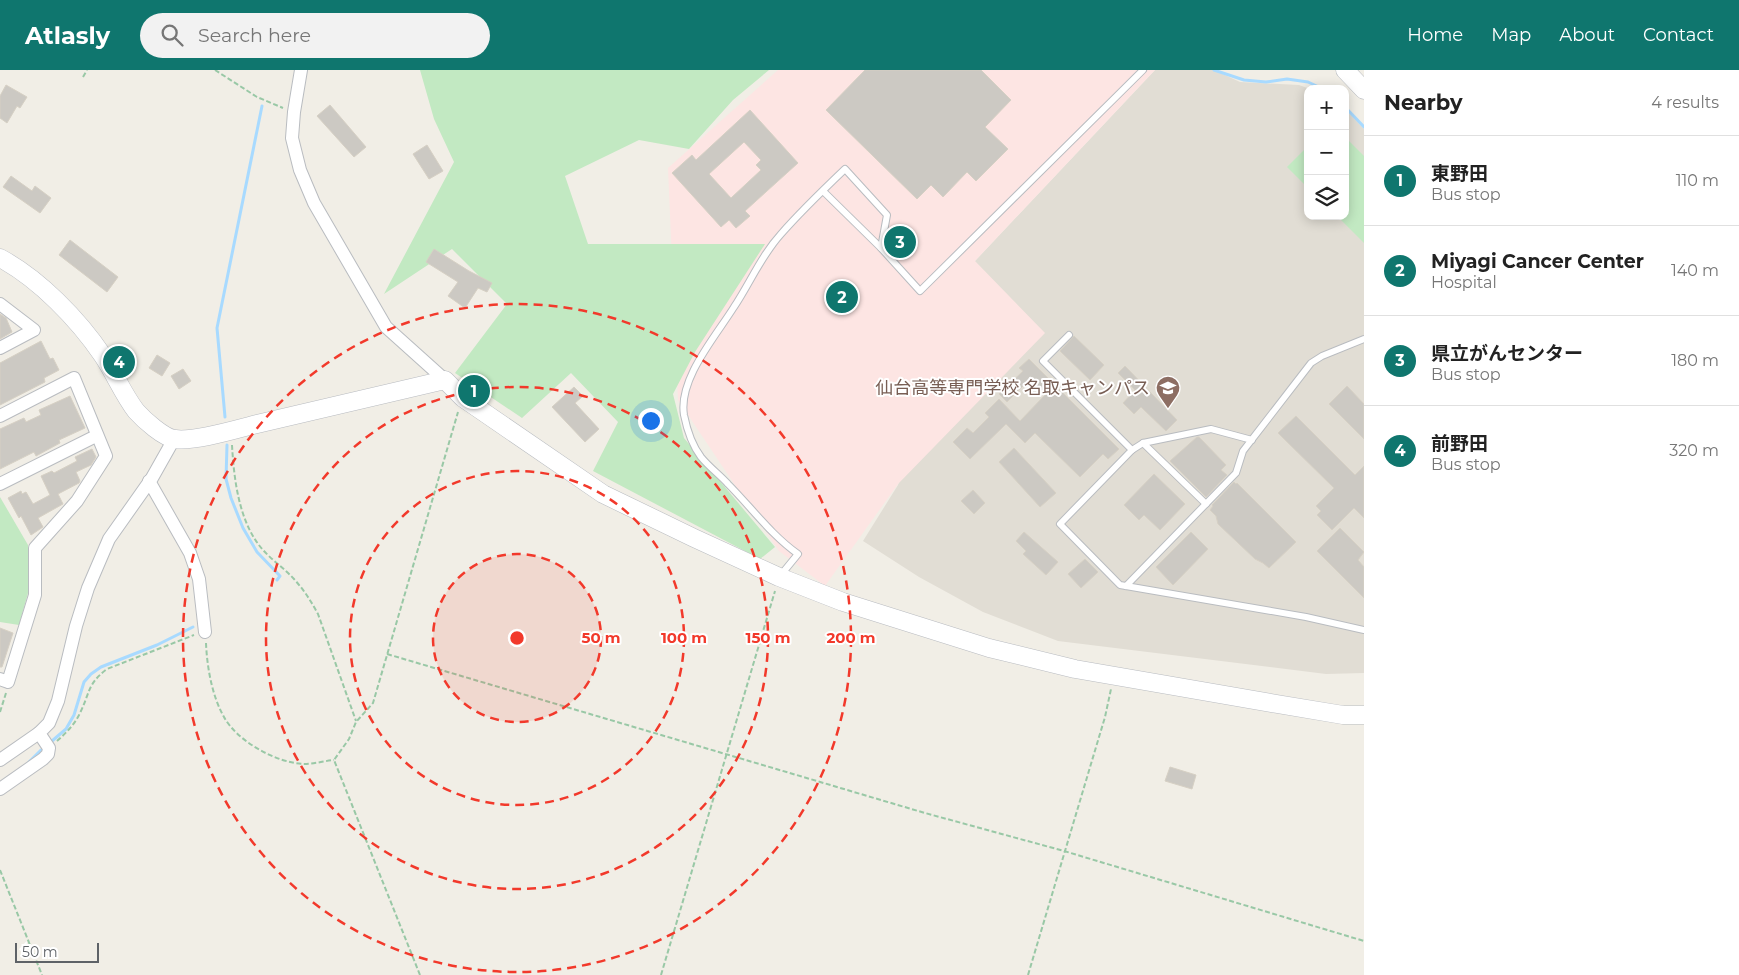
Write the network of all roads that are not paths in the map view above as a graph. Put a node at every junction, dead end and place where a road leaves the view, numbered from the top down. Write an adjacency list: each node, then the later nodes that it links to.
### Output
1 (301, 70): 12 (street)
2 (1143, 70): 6 (lane)
3 (1345, 70): 4 (street)
4 (1364, 90)
5 (823, 191): 6 (lane); 6 (lane); 22 (lane)
6 (881, 248)
7 (0, 258): 15 (street)
8 (0, 304): 11 (street)
9 (1068, 335): 18 (lane)
10 (1364, 339): 16 (lane)
11 (0, 348)
12 (445, 380): 15 (street); 22 (street)
13 (0, 416): 14 (street)
14 (96, 436): 20 (street); 26 (street)
15 (174, 439): 19 (street)
16 (1252, 440): 17 (lane); 21 (lane)
17 (1143, 443): 18 (lane); 21 (lane)
18 (1132, 450): 23 (lane)
19 (149, 481): 25 (street); 28 (street)
20 (0, 484)
21 (1206, 504): 23 (lane)
22 (779, 577): 27 (street)
23 (1126, 586): 24 (lane)
24 (1364, 630)
25 (205, 632)
26 (4, 680)
27 (1364, 715)
28 (39, 733): 29 (street); 30 (street)
29 (0, 760)
30 (0, 789)

